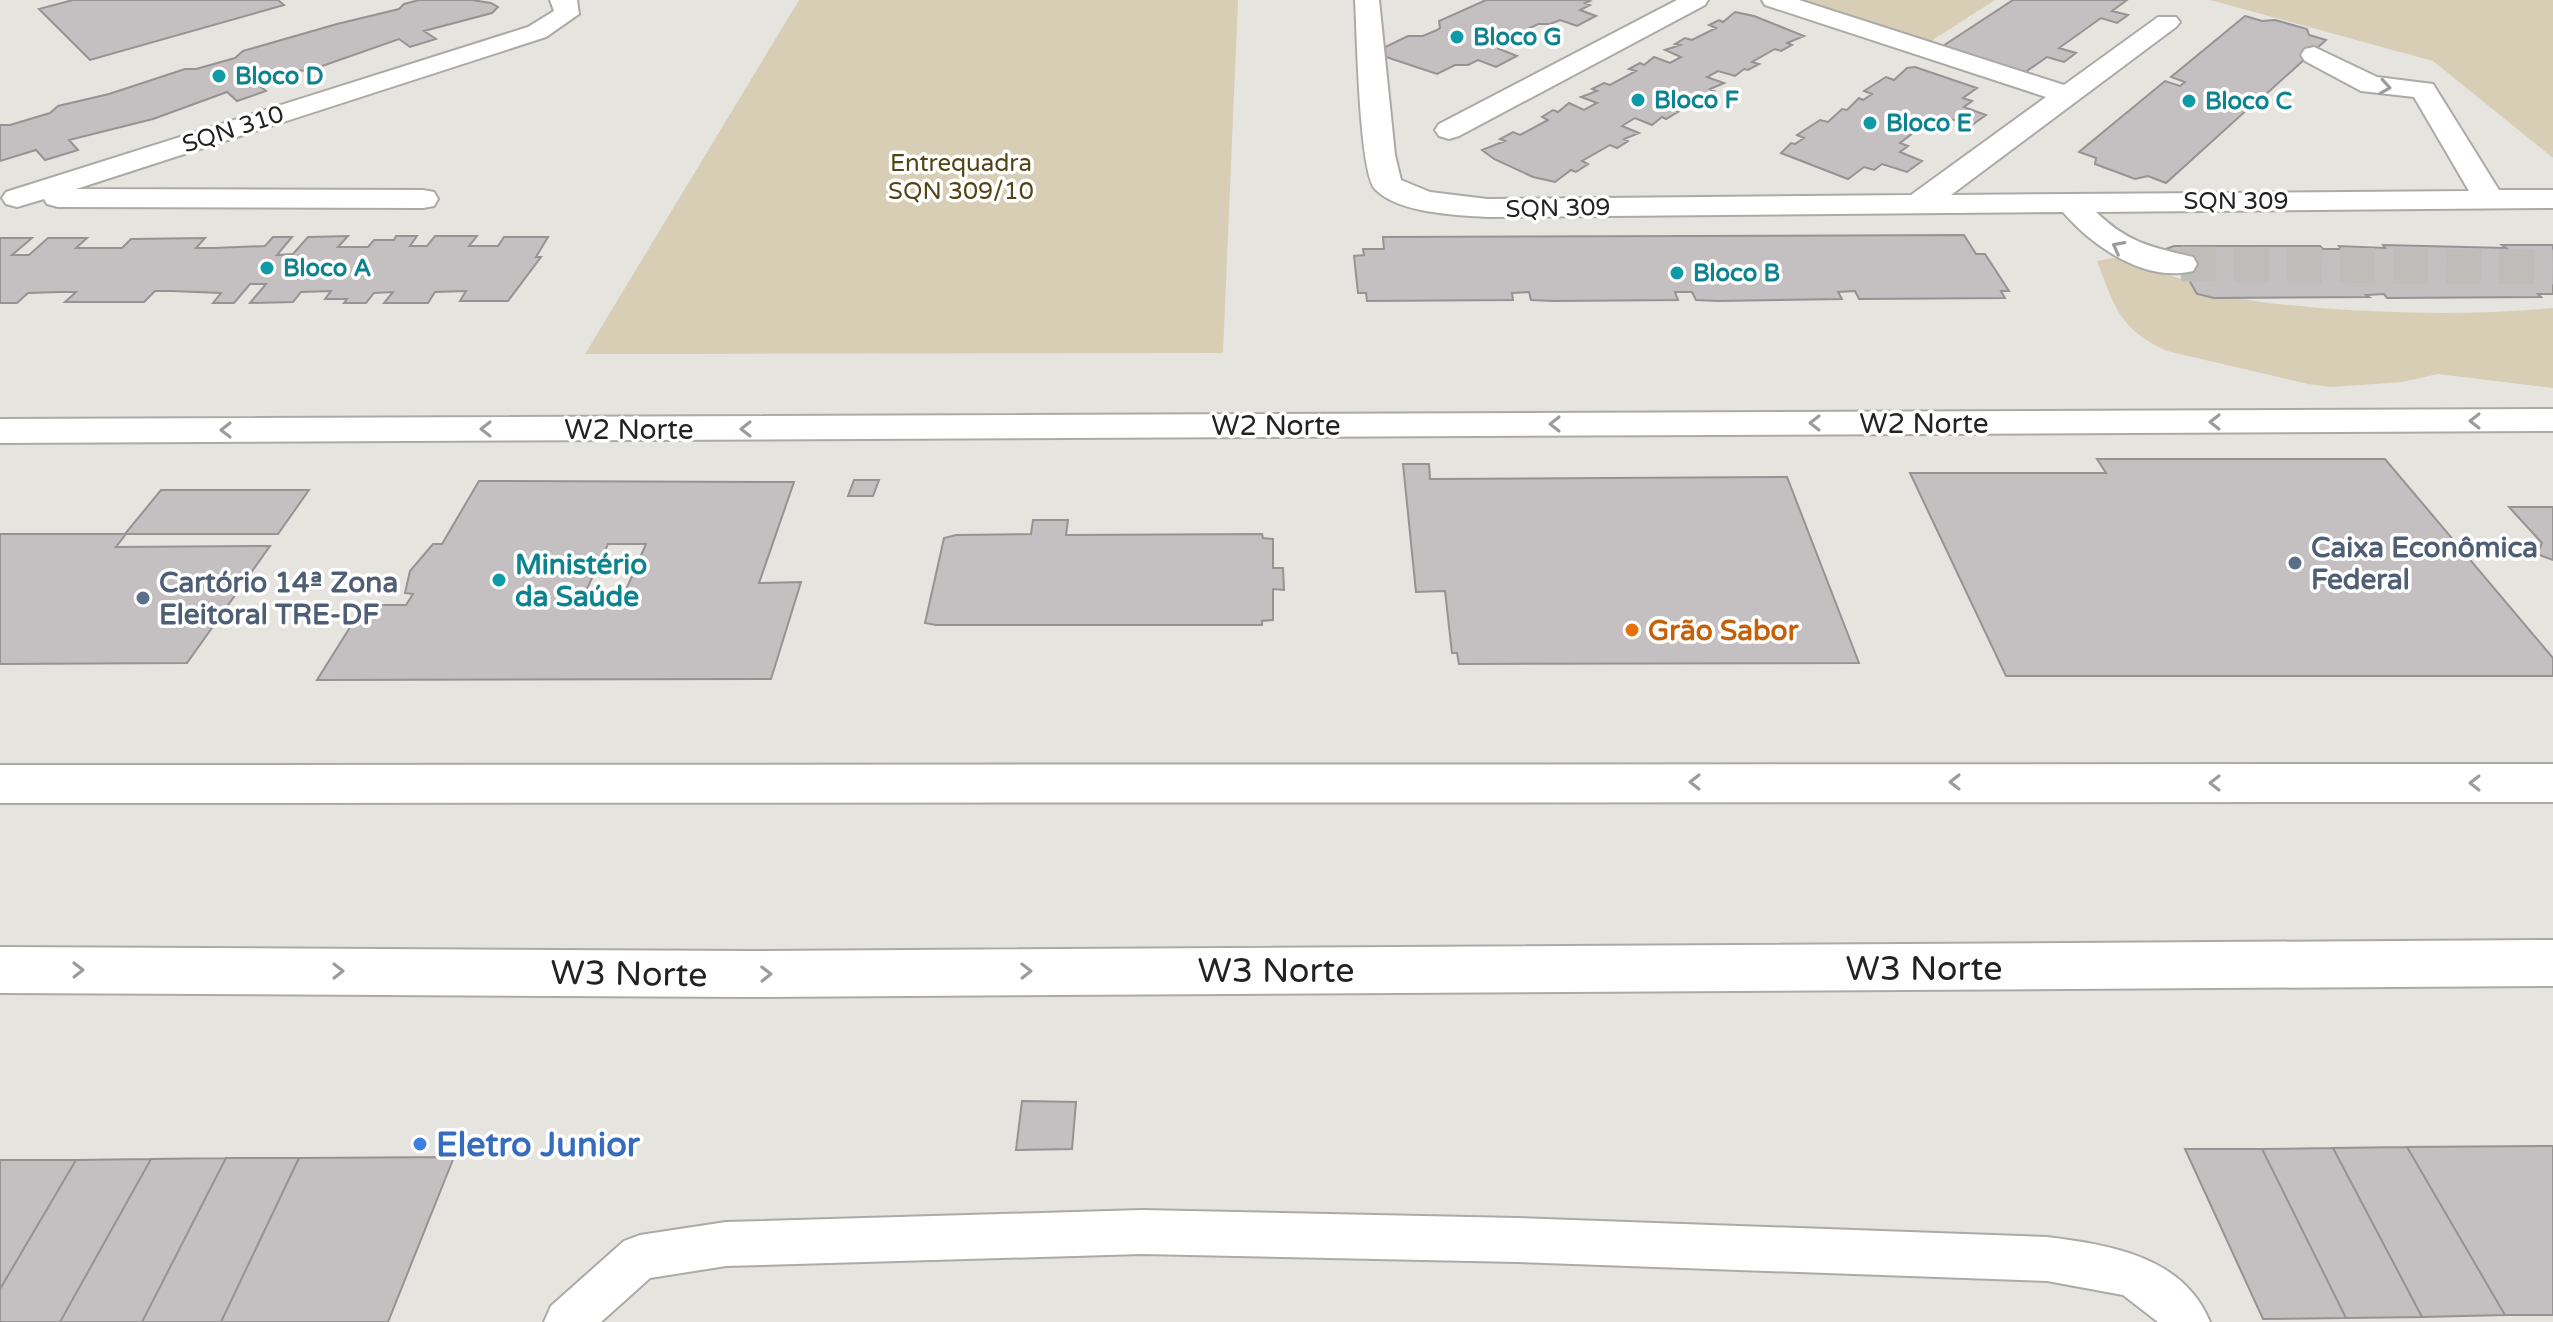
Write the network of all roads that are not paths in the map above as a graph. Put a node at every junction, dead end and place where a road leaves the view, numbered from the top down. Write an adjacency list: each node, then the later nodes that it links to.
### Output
1 (562, 0): 9 (street, SQN 310)
2 (1367, 0): 14 (street, SQN 309)
3 (1696, 0): 8 (street)
4 (1774, 0): 7 (street)
5 (2167, 22): 7 (street)
6 (2314, 55): 12 (street, one-way to 12)
7 (2070, 96): 14 (street)
8 (1449, 130)
9 (9, 198): 10 (street, SQN 310)
10 (423, 199)
11 (2553, 199): 12 (street, SQN 309)
12 (2490, 200): 13 (street, SQN 309)
13 (2070, 202): 14 (street, SQN 309); 15 (street, one-way to 13)
14 (1919, 204)
15 (2181, 264)
16 (2553, 420): 17 (street, W2 Norte, one-way to 17)
17 (0, 431)
18 (2553, 783): 19 (street, one-way to 19)
19 (0, 784)
20 (2553, 963): 21 (street, W3 Norte, one-way to 20)
21 (0, 970)
22 (567, 1322): 23 (lane)
23 (2187, 1322)

